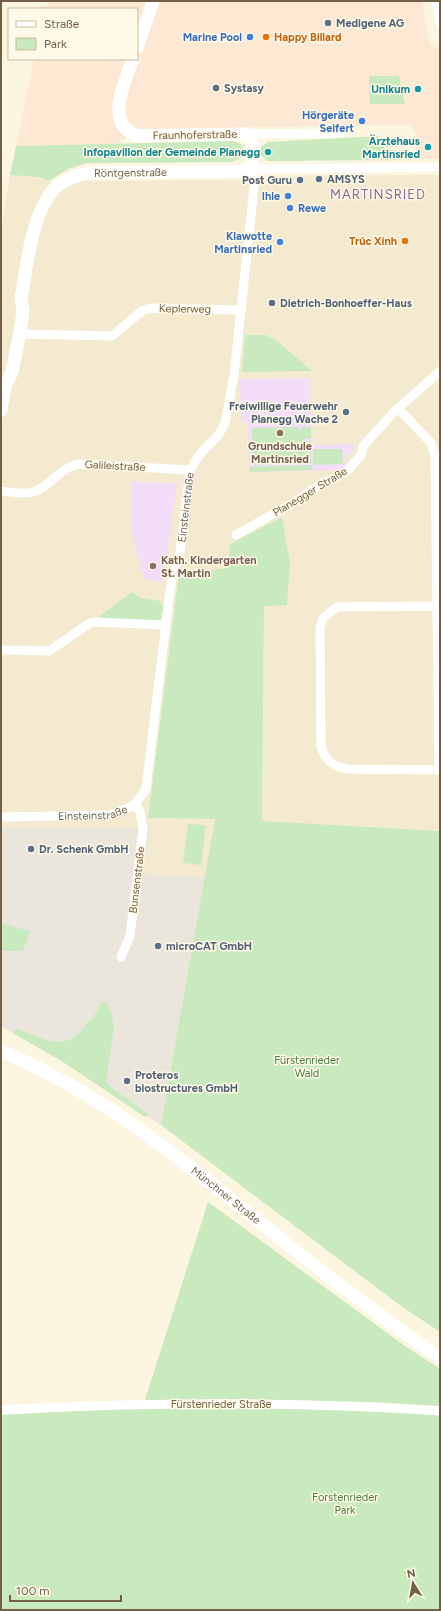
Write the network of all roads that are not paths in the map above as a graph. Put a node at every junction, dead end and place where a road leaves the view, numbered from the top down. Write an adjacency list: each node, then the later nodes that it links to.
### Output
1 (153, 1): 4 (street)
2 (436, 1): 3 (street)
3 (440, 20)
4 (138, 45)
5 (133, 60): 7 (street, Fraunhoferstraße)
6 (340, 133): 7 (street, Fraunhoferstraße)
7 (247, 134): 9 (street, Einsteinstraße)
8 (440, 167): 9 (street, Röntgenstraße)
9 (249, 168): 10 (street, Einsteinstraße); 11 (street, Röntgenstraße)
10 (241, 310): 11 (street, Keplerweg); 15 (street, Einsteinstraße)
11 (19, 334): 14 (street, Röntgenstraße)
12 (440, 370): 13 (street, Planegger Straße)
13 (398, 408): 17 (street, Planegger Straße); 18 (street)
14 (1, 410)
15 (190, 470): 16 (street, Galileistraße); 19 (street, Einsteinstraße)
16 (1, 491)
17 (236, 535)
18 (438, 606): 21 (street); 21 (street)
19 (166, 625): 20 (street); 22 (street, Einsteinstraße)
20 (1, 650)
21 (439, 770)
22 (135, 804): 23 (street, Einsteinstraße); 24 (street, Bunsenstraße)
23 (1, 817)
24 (121, 957)
25 (1, 1051): 26 (street, Münchner Straße)
26 (440, 1357)
27 (1, 1410): 28 (street, Fürstenrieder Straße)
28 (440, 1411)

